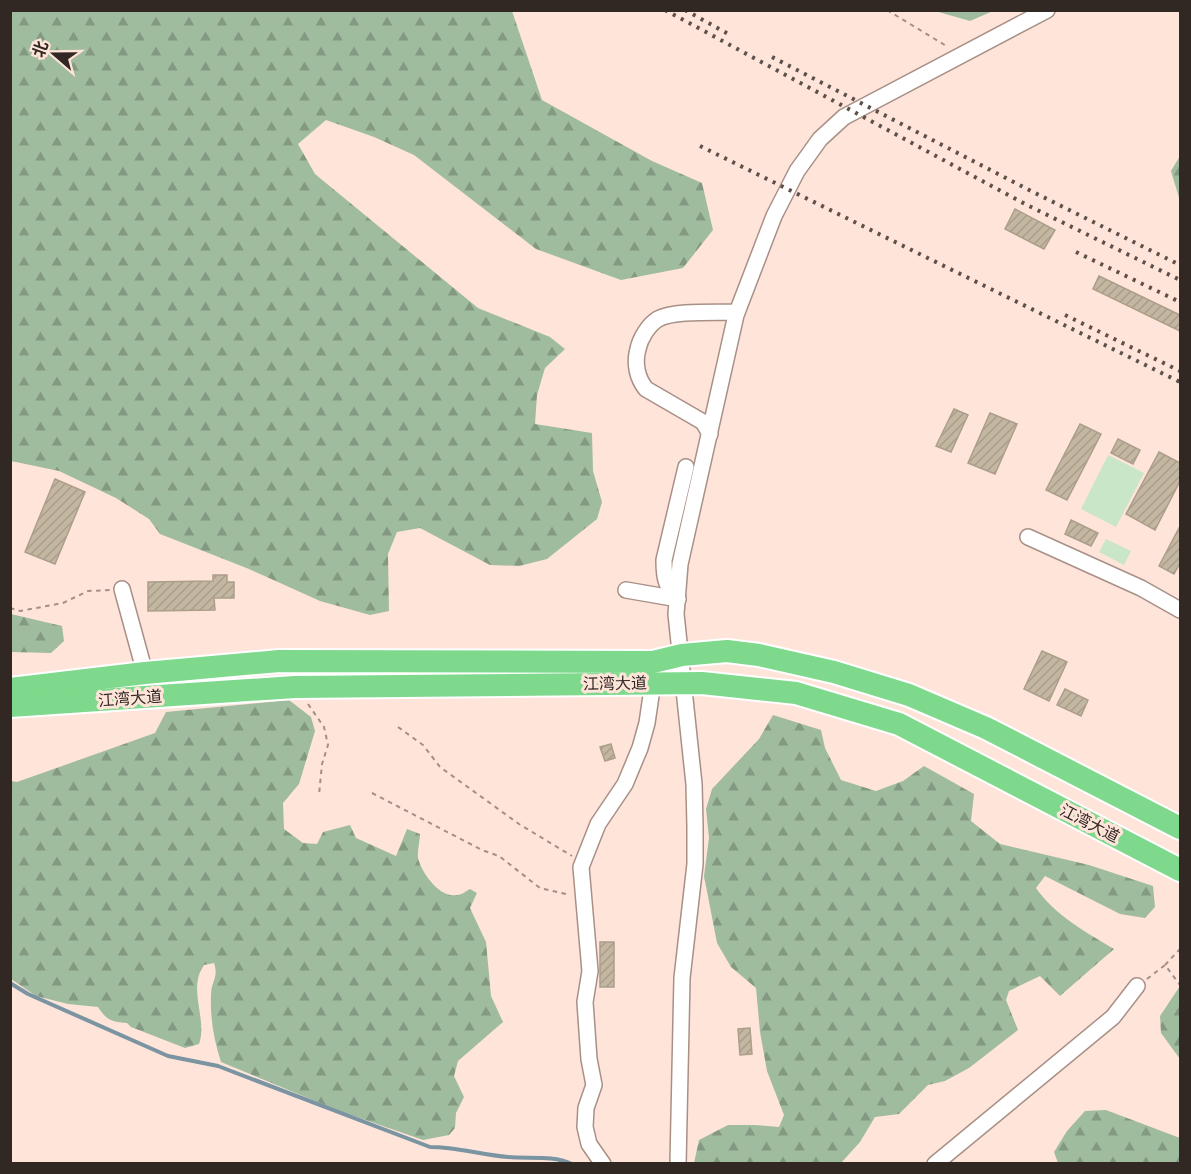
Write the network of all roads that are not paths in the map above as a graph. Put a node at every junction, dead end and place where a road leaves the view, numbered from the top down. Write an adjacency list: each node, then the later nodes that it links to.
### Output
1 (1047, 10): 2 (street)
2 (737, 312): 3 (street); 3 (street)
3 (710, 434): 8 (street)
4 (686, 467): 8 (street)
5 (1028, 537): 9 (street)
6 (122, 589): 11 (street)
7 (626, 590): 8 (street)
8 (678, 599): 10 (street)
9 (1180, 610)
10 (682, 656): 11 (highway, 江湾大道); 12 (street); 13 (street); 16 (highway, 江湾大道)
11 (144, 673): 14 (highway, 江湾大道)
12 (652, 682): 13 (highway, 江湾大道); 15 (highway, 江湾大道); 19 (street)
13 (684, 682): 17 (highway, 江湾大道); 20 (street)
14 (10, 689)
15 (10, 706)
16 (1180, 828)
17 (1180, 870)
18 (1137, 986): 21 (street)
19 (603, 1164)
20 (678, 1164)
21 (935, 1164)

